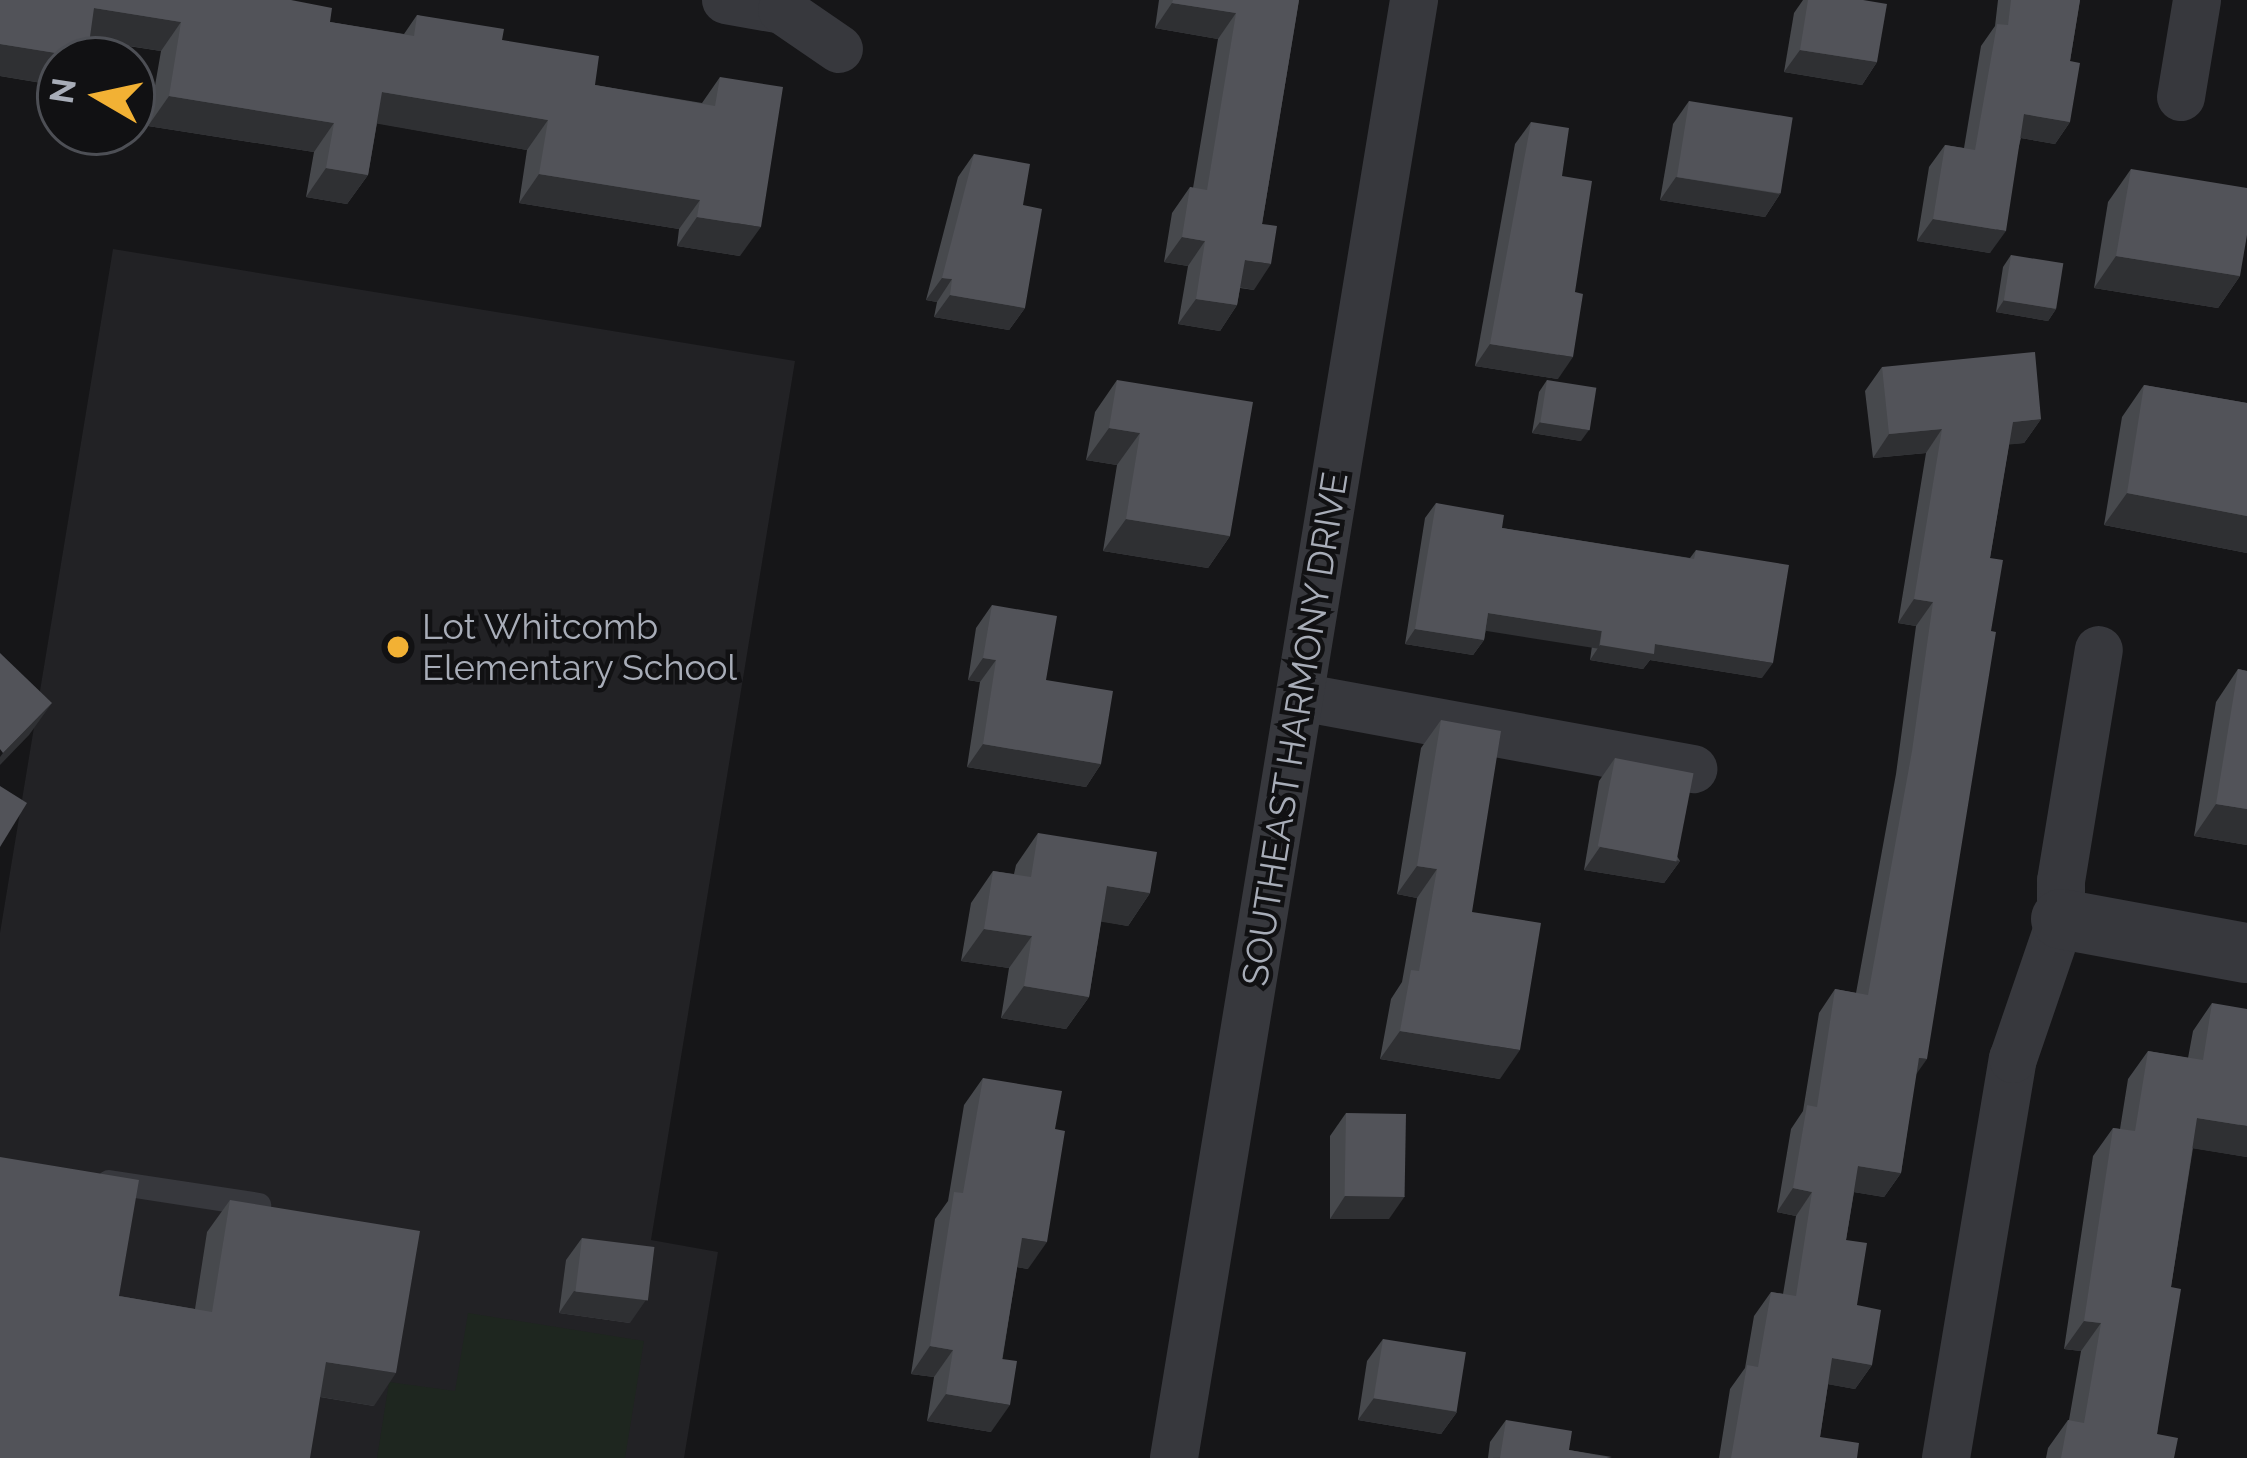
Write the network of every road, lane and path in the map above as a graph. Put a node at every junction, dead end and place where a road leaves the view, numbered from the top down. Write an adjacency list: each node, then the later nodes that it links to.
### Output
1 (726, 0): 4 (street)
2 (1414, 0): 7 (street, SOUTHEAST HARMONY DRIVE)
3 (2197, 0): 5 (street)
4 (839, 49)
5 (2181, 97)
6 (2099, 650): 9 (street)
7 (1300, 697): 8 (street); 13 (street, SOUTHEAST HARMONY DRIVE)
8 (1693, 769)
9 (2061, 919): 10 (street); 14 (street)
10 (2247, 953)
11 (88, 1179): 12 (lane)
12 (265, 1206)
13 (1174, 1458)
14 (1946, 1458)

